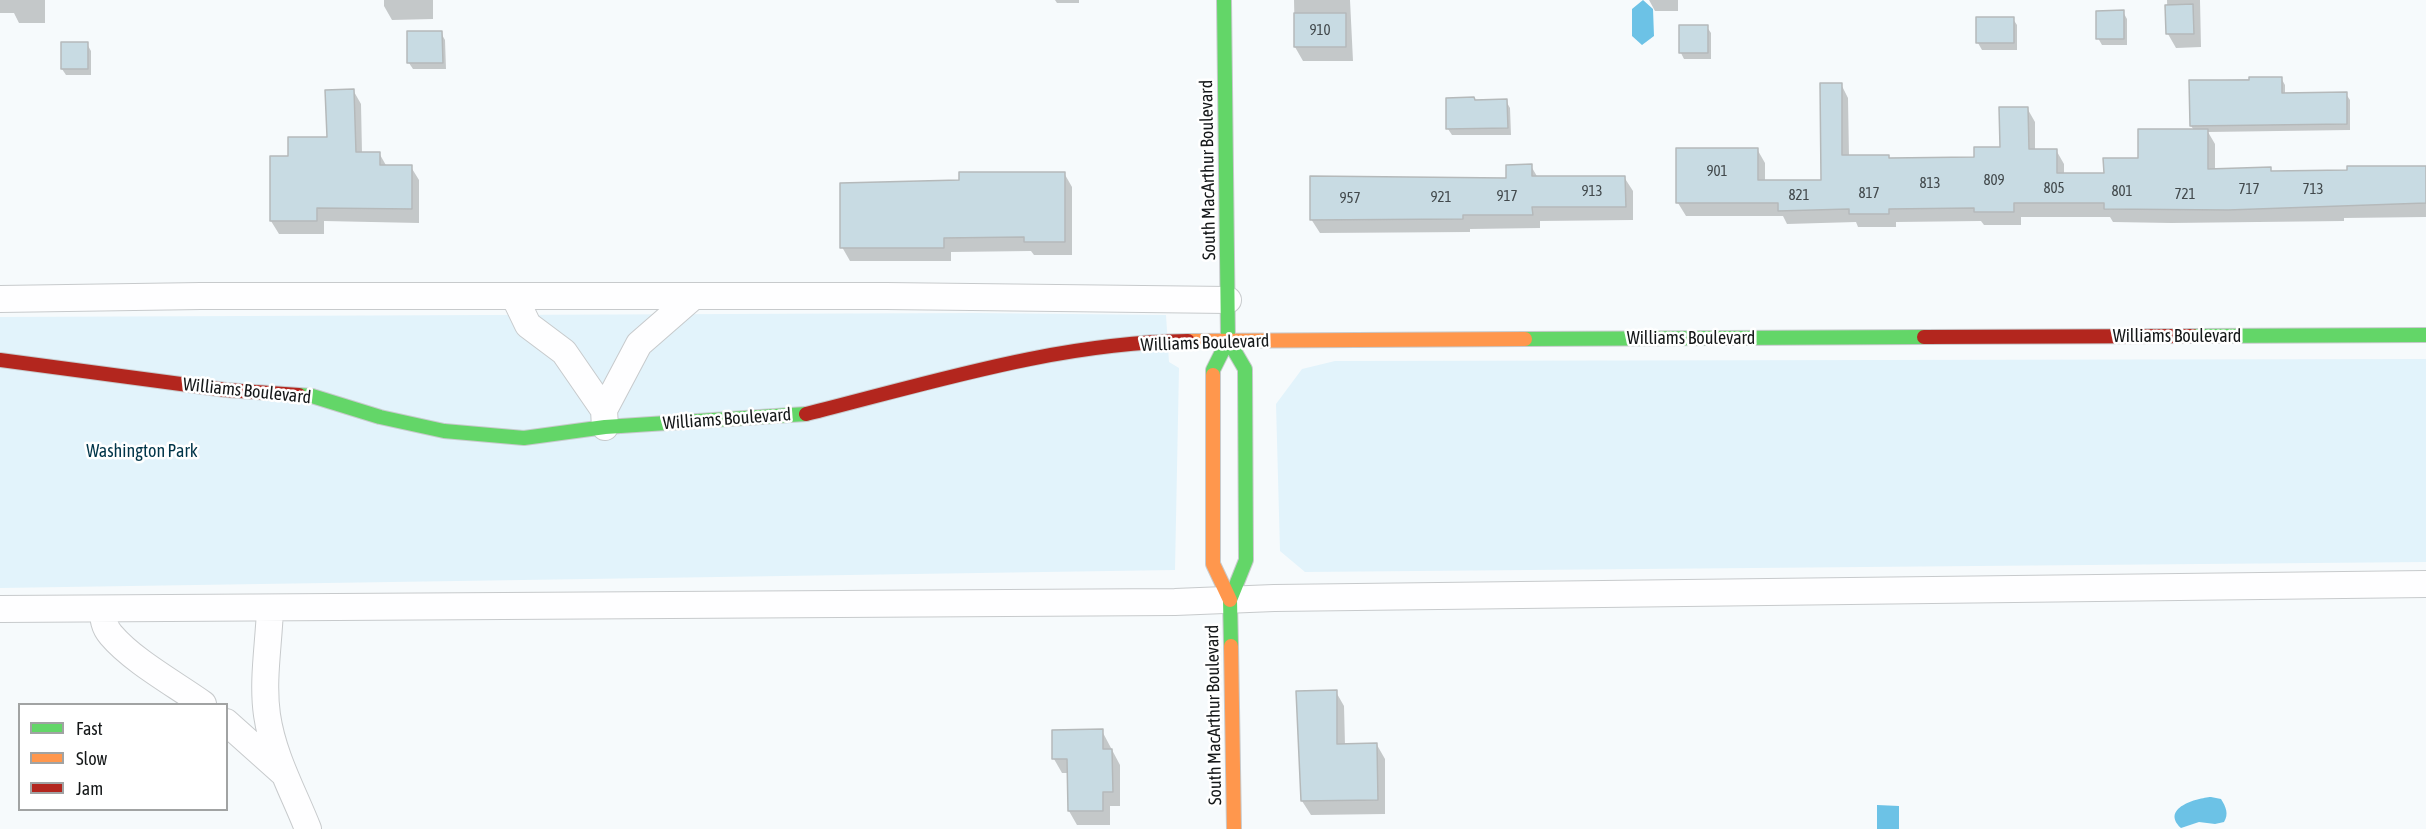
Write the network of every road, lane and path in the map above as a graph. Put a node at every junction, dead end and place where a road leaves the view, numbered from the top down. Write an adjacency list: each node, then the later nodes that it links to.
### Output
1 (1224, 0): 5 (street, South MacArthur Boulevard)
2 (514, 296): 3 (street); 4 (street); 9 (street)
3 (694, 296): 5 (street); 9 (street)
4 (0, 299)
5 (1228, 300): 7 (street, South MacArthur Boulevard)
6 (2426, 335): 7 (street, Williams Boulevard)
7 (1228, 340): 9 (street, Williams Boulevard); 11 (street, South MacArthur Boulevard); 11 (street, South MacArthur Boulevard)
8 (0, 360): 9 (street, Williams Boulevard)
9 (605, 418)
10 (2426, 584): 11 (street)
11 (1230, 600): 12 (street); 19 (street, South MacArthur Boulevard)
12 (270, 608): 14 (street); 17 (street)
13 (0, 609): 14 (street)
14 (103, 609): 15 (street)
15 (200, 703)
16 (228, 724): 17 (street)
17 (282, 772): 18 (street)
18 (308, 829)
19 (1234, 829)

